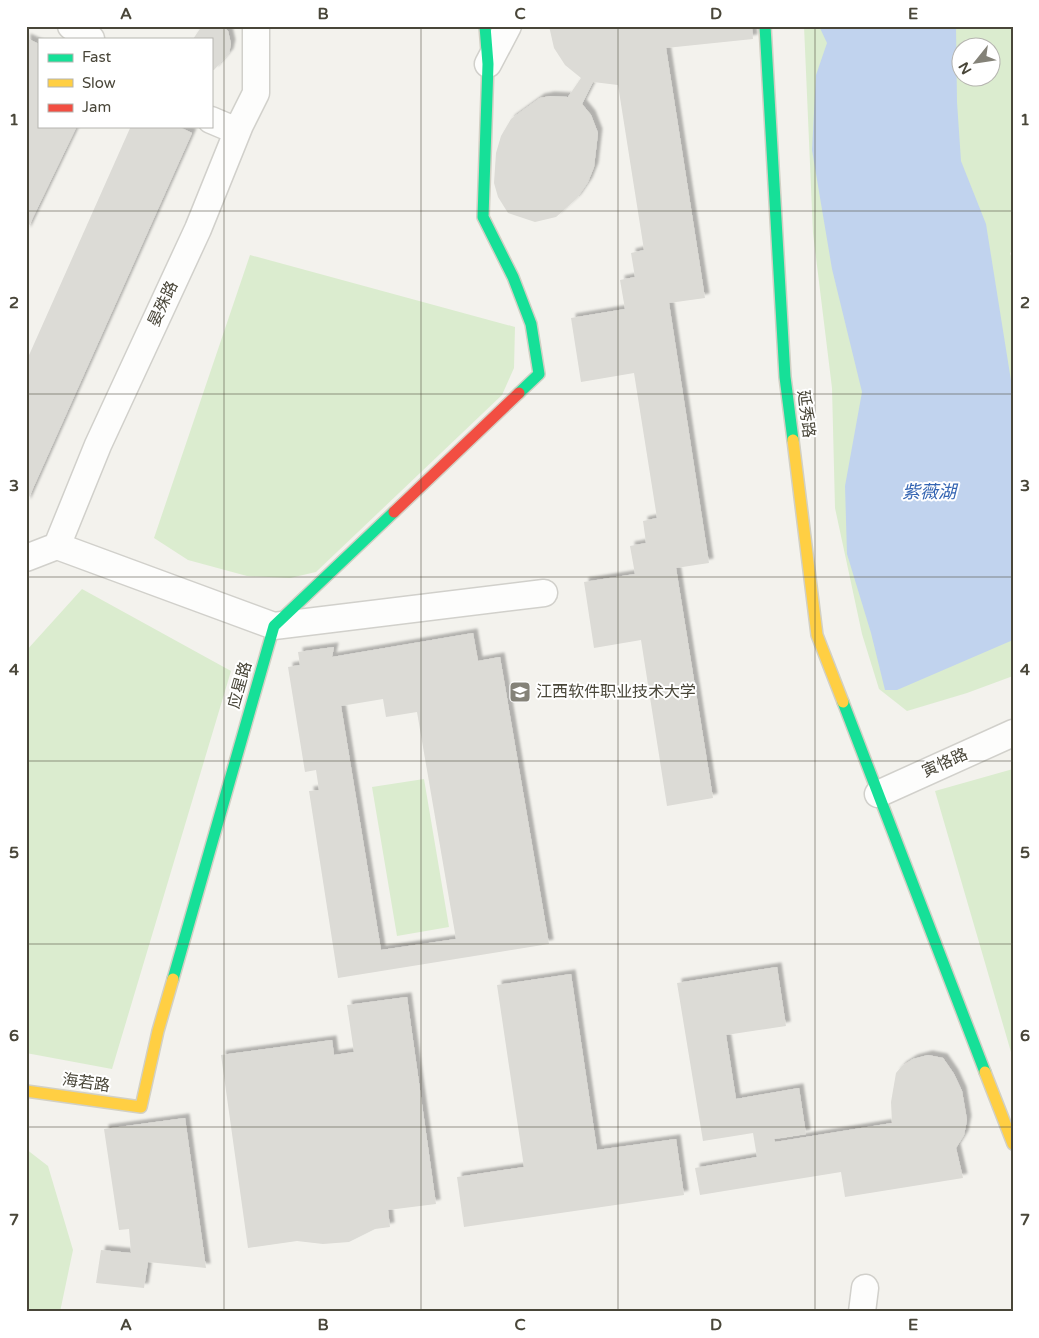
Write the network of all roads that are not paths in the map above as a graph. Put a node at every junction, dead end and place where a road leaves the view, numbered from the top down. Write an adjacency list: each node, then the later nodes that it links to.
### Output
1 (71, 26): 6 (street)
2 (256, 26): 9 (street, 晏殊路)
3 (485, 26): 7 (street)
4 (508, 26): 7 (street)
5 (765, 26): 15 (street, 延秀路)
6 (89, 38)
7 (488, 64): 13 (street)
8 (212, 120): 9 (street)
9 (237, 132): 10 (street, 晏殊路)
10 (57, 546): 11 (street); 13 (street)
11 (26, 558)
12 (544, 593): 13 (street)
13 (274, 626): 17 (street, 应星路)
14 (1013, 733): 15 (street, 寅恪路)
15 (878, 794): 18 (street, 延秀路)
16 (26, 1091): 17 (street, 海若路)
17 (141, 1107)
18 (1013, 1144)

